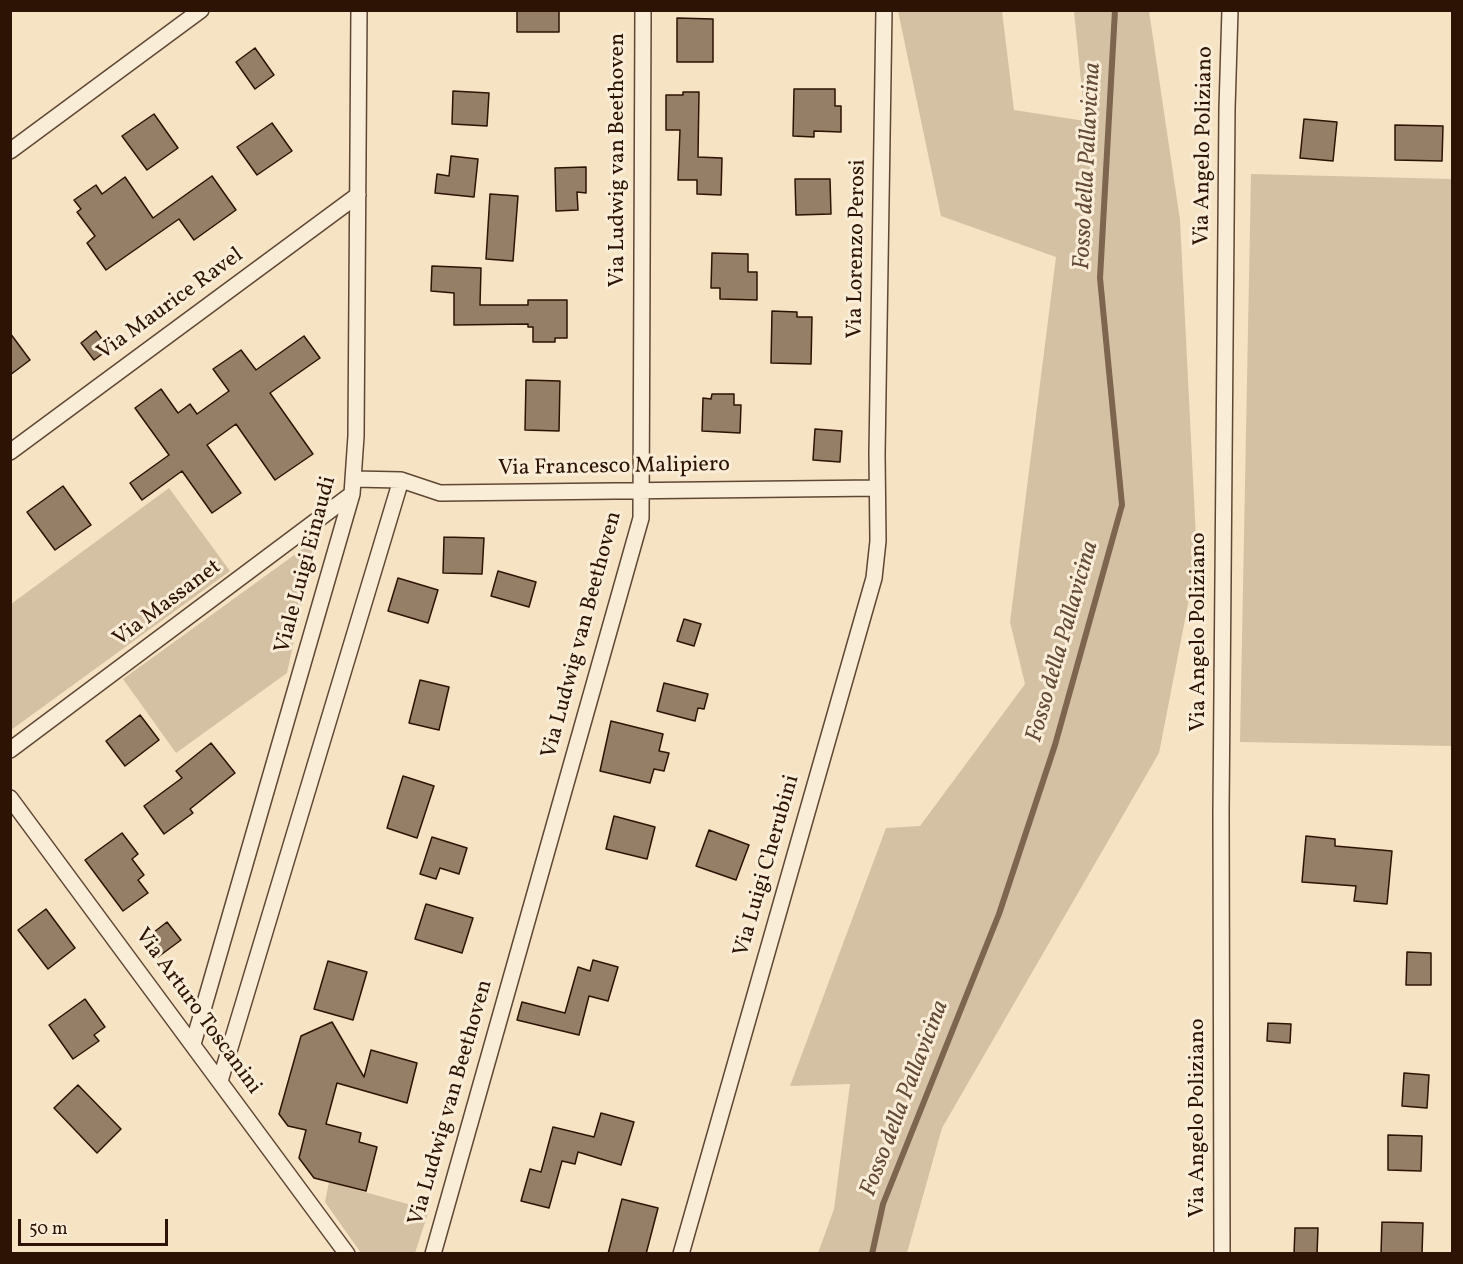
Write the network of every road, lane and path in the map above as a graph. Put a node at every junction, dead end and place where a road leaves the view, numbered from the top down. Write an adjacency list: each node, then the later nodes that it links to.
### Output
1 (201, 10): 6 (street)
2 (359, 10): 7 (street, Viale Luigi Einaudi)
3 (643, 10): 12 (street, Via Ludwig van Beethoven)
4 (884, 10): 11 (street, Via Lorenzo Perosi)
5 (1230, 10): 20 (street, Via Angelo Poliziano)
6 (10, 151)
7 (358, 195): 8 (street, Via Maurice Ravel); 10 (street, Viale Luigi Einaudi)
8 (10, 452)
9 (401, 480): 10 (street, Via Francesco Malipiero); 12 (street, Via Francesco Malipiero); 16 (street)
10 (353, 487): 13 (street, Via Massanet); 15 (street, Viale Luigi Einaudi)
11 (877, 488): 12 (street, Via Francesco Malipiero); 19 (street, Via Luigi Cherubini)
12 (639, 490): 18 (street, Via Ludwig van Beethoven)
13 (10, 750)
14 (10, 798): 15 (street, Via Arturo Toscanini)
15 (193, 1044): 16 (street, Via Arturo Toscanini)
16 (220, 1081): 17 (street, Via Arturo Toscanini)
17 (347, 1254)
18 (433, 1254)
19 (681, 1254)
20 (1222, 1254)

